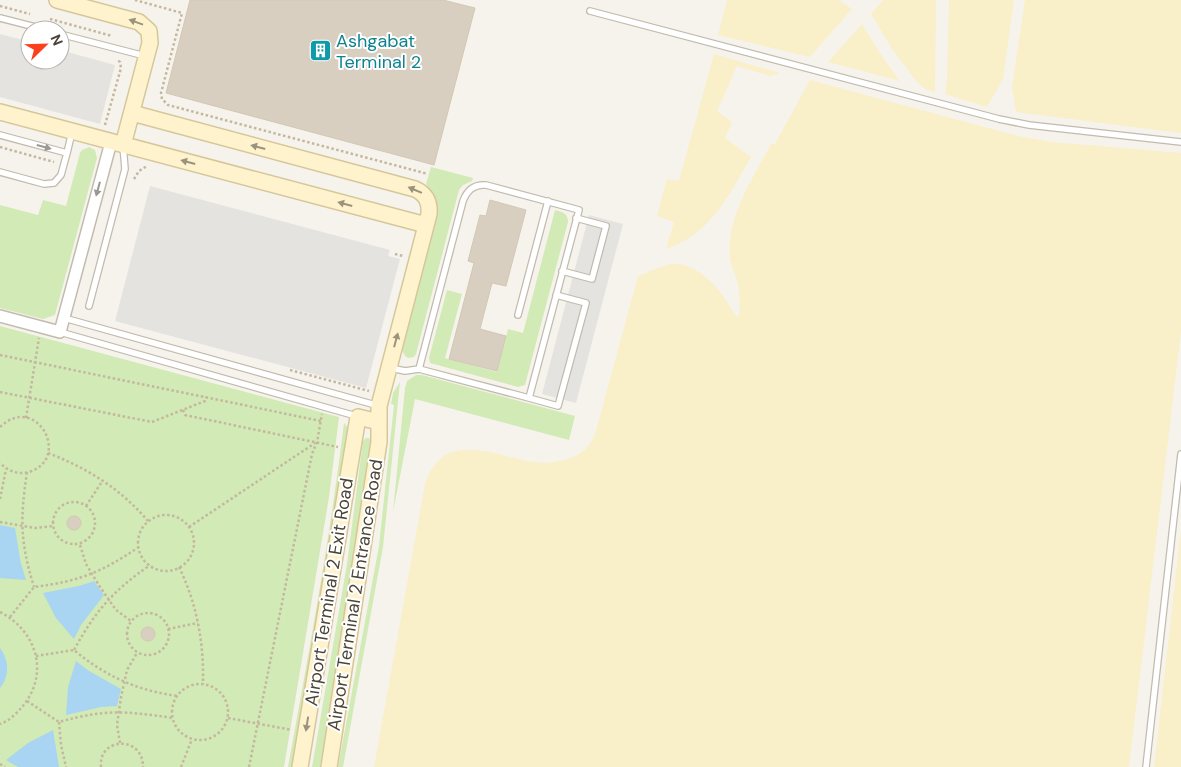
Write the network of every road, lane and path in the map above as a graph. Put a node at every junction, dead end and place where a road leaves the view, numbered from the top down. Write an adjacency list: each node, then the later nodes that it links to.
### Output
1 (57, 0): 11 (street, one-way to 1)
2 (134, 0): 24 (path)
3 (0, 6): 5 (path)
4 (590, 11): 18 (lane)
5 (38, 16)
6 (0, 18): 8 (lane)
7 (48, 19): 10 (path)
8 (20, 23)
9 (70, 37): 11 (lane)
10 (117, 37)
11 (147, 57): 14 (street)
12 (120, 70): 15 (path)
13 (0, 112): 16 (street)
14 (132, 113): 19 (street); 27 (street, Airport Terminal 2 Entrance Road, one-way to 14)
15 (99, 128)
16 (73, 131): 19 (street); 21 (lane)
17 (0, 135): 21 (lane, one-way to 21)
18 (1181, 142)
19 (117, 143): 27 (street, one-way to 19); 32 (lane); 35 (street, one-way to 35)
20 (0, 148): 22 (path)
21 (67, 153): 23 (lane)
22 (55, 162)
23 (0, 172)
24 (428, 174)
25 (548, 201): 26 (lane); 33 (lane); 42 (lane)
26 (576, 218): 30 (lane); 30 (lane)
27 (426, 226): 41 (street, Airport Terminal 2 Entrance Road, one-way to 27)
28 (397, 254): 29 (path)
29 (404, 257)
30 (562, 271): 31 (lane)
31 (556, 295): 47 (lane); 47 (lane)
32 (88, 306)
33 (518, 315)
34 (0, 316): 36 (street)
35 (64, 318): 36 (street); 48 (lane)
36 (60, 332): 51 (lane)
37 (40, 334): 39 (path)
38 (0, 355): 39 (path)
39 (35, 362): 45 (path); 46 (path)
40 (284, 368): 43 (path)
41 (389, 368): 42 (lane); 48 (street, Airport Terminal 2 Entrance Road)
42 (419, 368): 47 (lane)
43 (369, 391)
44 (0, 392): 46 (path)
45 (206, 397): 49 (path); 53 (path)
46 (29, 398): 49 (path); 52 (path)
47 (529, 398)
48 (379, 406): 54 (street, Airport Terminal 2 Entrance Road)
49 (183, 410): 57 (path)
50 (323, 411): 53 (path)
51 (358, 417): 54 (street); 108 (street, Airport Terminal 2 Exit Road, one-way to 108)
52 (26, 418): 55 (path); 59 (path)
53 (321, 421): 57 (path)
54 (379, 422): 109 (street, Airport Terminal 2 Entrance Road)
55 (0, 426)
56 (339, 439): 58 (path)
57 (316, 442): 58 (path); 72 (path); 98 (path)
58 (338, 447): 61 (path)
59 (48, 453): 64 (path); 65 (path)
60 (1181, 454): 110 (lane)
61 (337, 455)
62 (0, 463): 63 (path)
63 (6, 468): 64 (path); 66 (path)
64 (27, 472): 70 (path)
65 (102, 480): 67 (path); 68 (path)
66 (0, 499)
67 (86, 506): 71 (path); 73 (path)
68 (148, 521): 72 (path); 74 (path)
69 (0, 522): 70 (path)
70 (22, 526): 71 (path); 78 (path)
71 (53, 526): 73 (path)
72 (190, 527): 76 (path)
73 (80, 544): 77 (path)
74 (139, 547): 75 (path); 77 (path)
75 (150, 565): 76 (path); 79 (path)
76 (179, 567): 83 (path)
77 (92, 574): 78 (path); 79 (path)
78 (34, 587): 81 (path)
79 (108, 599): 82 (path); 85 (path)
80 (0, 612): 81 (path)
81 (10, 617): 87 (path)
82 (130, 621): 84 (path); 86 (path)
83 (198, 623): 84 (path); 89 (path)
84 (168, 630): 86 (path)
85 (74, 650): 87 (path); 88 (path)
86 (137, 653): 88 (path)
87 (36, 656): 91 (path)
88 (124, 683): 90 (path); 92 (path)
89 (203, 684): 90 (path); 94 (path)
90 (178, 696): 93 (path)
91 (27, 701): 95 (path); 97 (path)
92 (119, 711): 93 (path); 95 (path); 100 (path)
93 (173, 718): 99 (path)
94 (228, 718): 98 (path); 99 (path)
95 (59, 722): 103 (path)
96 (294, 722): 98 (path)
97 (0, 724)
98 (258, 724): 107 (path)
99 (192, 739): 106 (path)
100 (120, 743): 104 (path); 105 (path)
101 (0, 764): 102 (path)
102 (5, 767)
103 (66, 767)
104 (101, 767)
105 (143, 767)
106 (181, 767)
107 (249, 767)
108 (300, 767)
109 (329, 767)
110 (1146, 767)

